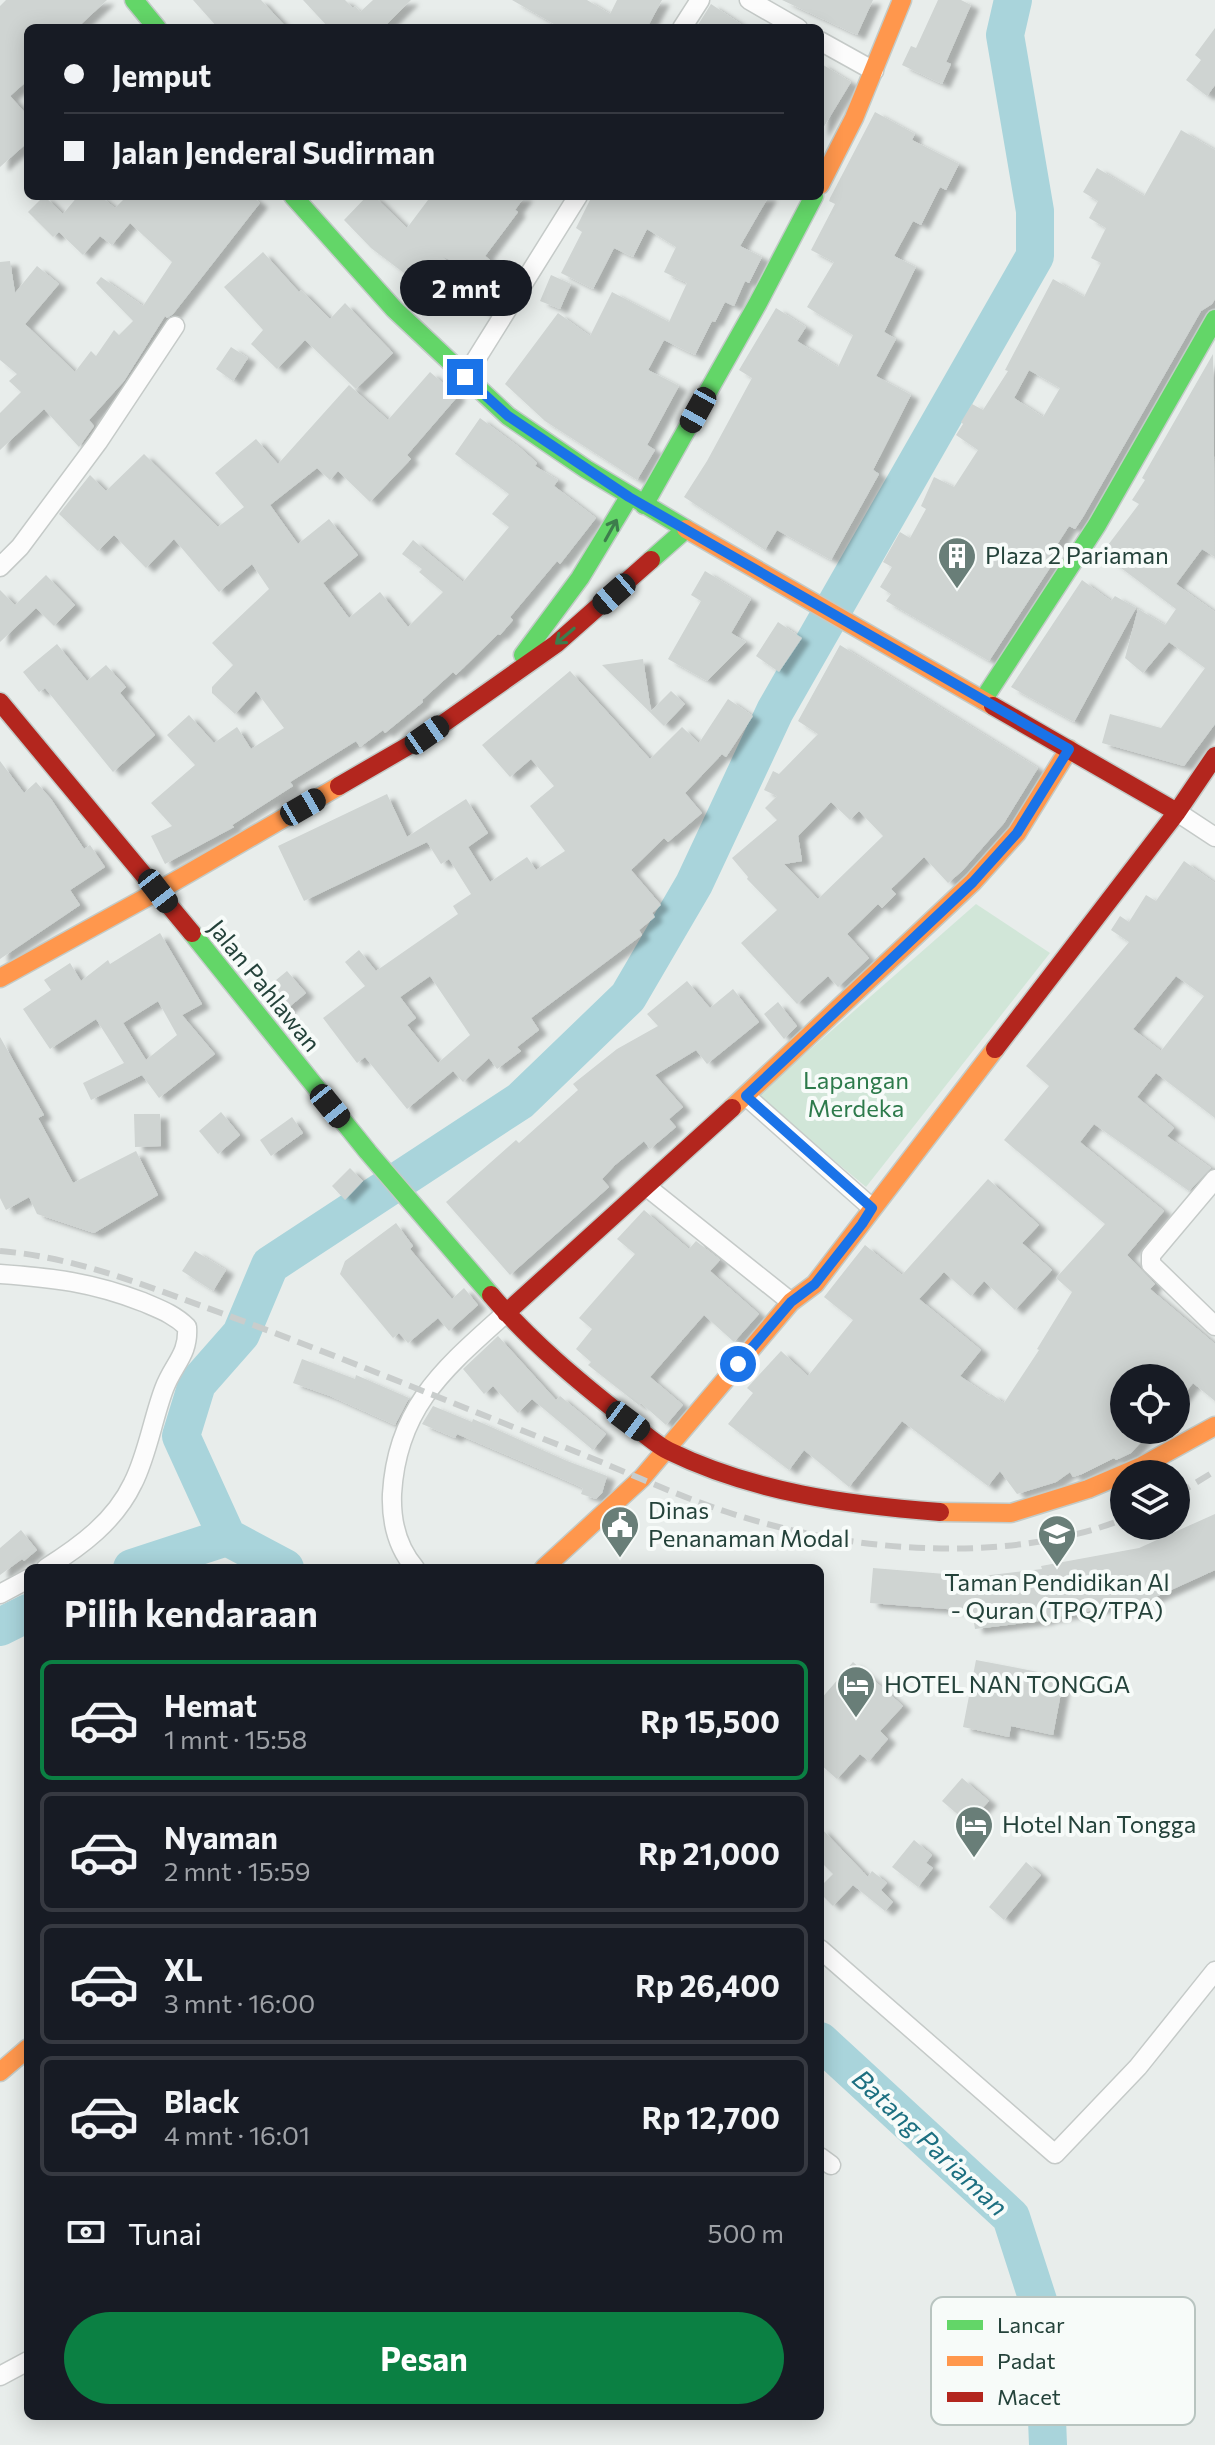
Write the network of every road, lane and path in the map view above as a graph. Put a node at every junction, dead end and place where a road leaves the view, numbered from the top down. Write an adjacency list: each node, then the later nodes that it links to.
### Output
1 (700, 0): 6 (street)
2 (749, 0): 7 (street)
3 (902, 0): 9 (street)
4 (138, 1): 5 (street)
5 (154, 24)
6 (685, 24)
7 (791, 24)
8 (824, 43): 9 (street)
9 (874, 71): 10 (street)
10 (824, 177)
11 (297, 200): 16 (street)
12 (576, 200): 16 (street)
13 (812, 200): 17 (street)
14 (1215, 319): 21 (street)
15 (175, 326): 19 (street)
16 (465, 377): 17 (street)
17 (636, 501): 18 (street); 20 (street, one-way to 17)
18 (686, 529): 20 (street, one-way to 20); 21 (street)
19 (0, 567)
20 (500, 683): 27 (street)
21 (983, 700): 23 (street)
22 (0, 702): 27 (street, Jalan Pahlawan)
23 (1069, 749): 25 (street); 29 (street)
24 (1215, 756): 25 (street)
25 (1177, 812): 26 (street); 32 (street)
26 (1215, 837)
27 (158, 891): 28 (street); 35 (street, Jalan Pahlawan)
28 (0, 978)
29 (746, 1096): 31 (street); 32 (street)
30 (1215, 1179): 36 (street)
31 (647, 1187): 34 (street); 35 (street)
32 (872, 1208): 34 (street)
33 (0, 1274): 40 (street)
34 (791, 1302): 38 (street)
35 (506, 1313): 38 (street, Jalan Pahlawan); 41 (street)
36 (1215, 1326)
37 (1215, 1426): 38 (street, Jalan Pahlawan)
38 (666, 1450): 39 (street)
39 (550, 1563)
40 (52, 1564)
41 (412, 1564)
42 (24, 1581): 43 (street)
43 (0, 1594)
44 (824, 1952): 45 (street)
45 (1215, 1971)
46 (24, 2051): 47 (street)
47 (0, 2072)
48 (24, 2363): 49 (street)
49 (0, 2376)

